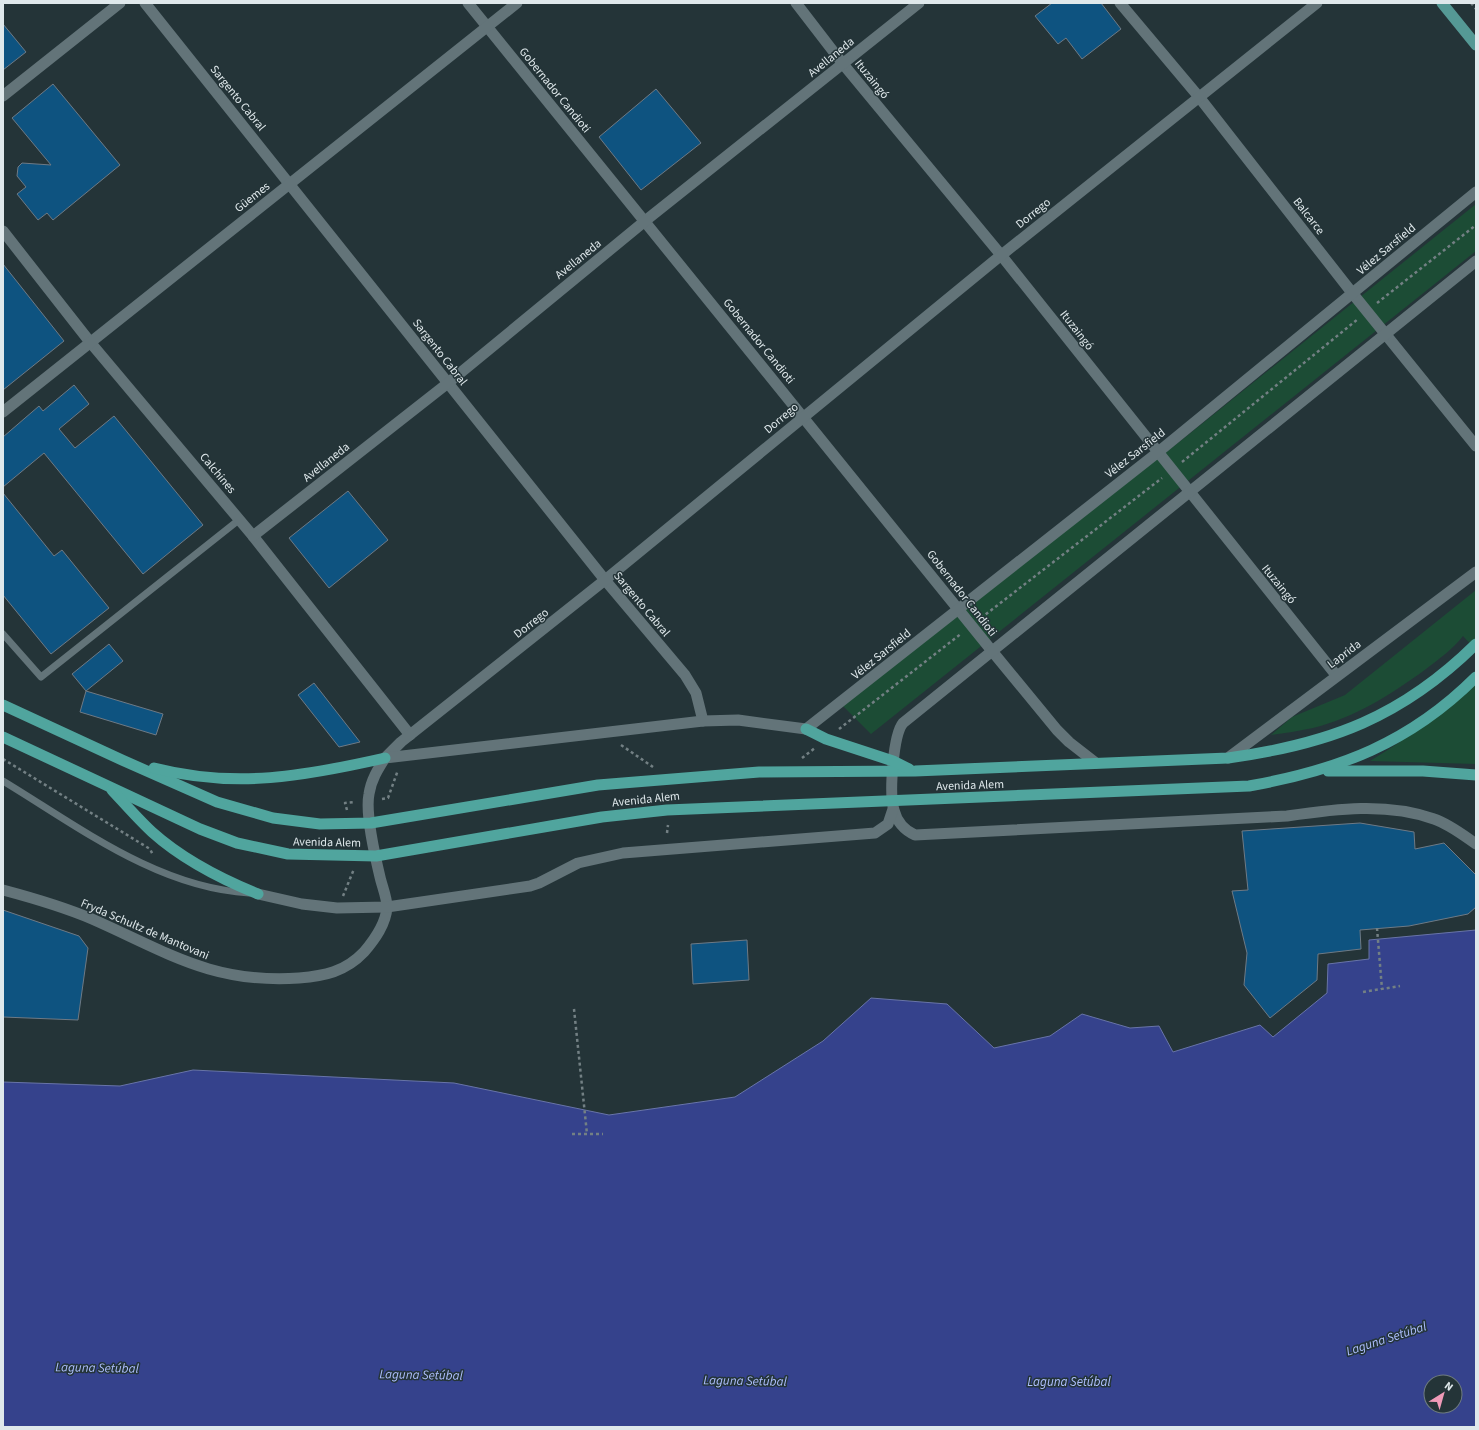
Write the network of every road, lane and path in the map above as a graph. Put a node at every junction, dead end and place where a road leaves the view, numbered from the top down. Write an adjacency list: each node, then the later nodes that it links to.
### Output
1 (120, 3): 15 (street)
2 (146, 3): 17 (street, Sargento Cabral)
3 (468, 3): 12 (street, Gobernador Candioti)
4 (517, 3): 12 (street, Güemes)
5 (796, 3): 14 (street, Ituzaingó)
6 (919, 3): 14 (street, Avellaneda)
7 (1120, 3): 16 (street, Balcarce)
8 (1317, 3): 16 (street, Dorrego)
9 (1442, 3): 13 (main road)
10 (1471, 3): 11 (path)
11 (1476, 9)
12 (487, 27): 17 (street, Güemes); 19 (street, Gobernador Candioti)
13 (1476, 45)
14 (843, 64): 19 (street, Avellaneda); 22 (street, Ituzaingó)
15 (3, 96)
16 (1199, 97): 22 (street, Dorrego); 24 (street, Balcarce)
17 (290, 184): 27 (street, Güemes); 28 (street, Sargento Cabral)
18 (1476, 192): 24 (street, Vélez Sarsfield)
19 (645, 221): 28 (street, Avellaneda); 30 (street, Gobernador Candioti)
20 (1476, 226): 25 (path)
21 (3, 231): 27 (street, Calchines)
22 (1001, 255): 30 (street, Dorrego); 32 (street, Ituzaingó)
23 (1476, 261): 26 (street)
24 (1353, 294): 25 (street, Balcarce); 32 (street, Vélez Sarsfield)
25 (1367, 311): 26 (street, Balcarce); 33 (path)
26 (1386, 334): 31 (street, Balcarce); 34 (street)
27 (90, 342): 29 (street, Güemes); 35 (street, Calchines)
28 (448, 383): 36 (street, Avellaneda); 38 (street, Sargento Cabral)
29 (3, 412)
30 (803, 417): 38 (street, Dorrego); 39 (street, Gobernador Candioti)
31 (1476, 446)
32 (1157, 453): 33 (street, Ituzaingó); 39 (street, Vélez Sarsfield)
33 (1171, 471): 34 (street, Ituzaingó); 40 (path)
34 (1189, 493): 43 (street); 44 (street, Ituzaingó)
35 (240, 519): 36 (street, Calchines); 41 (lane)
36 (253, 536): 49 (street, Calchines)
37 (1476, 572): 44 (street, Laprida)
38 (605, 580): 47 (street, Sargento Cabral); 49 (street, Dorrego)
39 (958, 608): 40 (street, Gobernador Candioti); 48 (street, Vélez Sarsfield)
40 (971, 626): 43 (street, Gobernador Candioti); 51 (path)
41 (3, 634)
42 (1476, 644): 53 (highway, Avenida Alem)
43 (992, 651): 56 (street, Gobernador Candioti); 57 (street)
44 (1336, 676): 53 (street, Laprida)
45 (1476, 677): 58 (highway)
46 (3, 704): 55 (highway, Avenida Alem)
47 (703, 721): 48 (street); 52 (street)
48 (806, 730): 51 (highway)
49 (410, 735): 52 (street, Dorrego)
50 (3, 737): 61 (highway, Avenida Alem)
51 (826, 739): 54 (path); 57 (highway)
52 (385, 758): 55 (highway); 63 (street, Dorrego)
53 (1228, 758): 56 (highway, Avenida Alem)
54 (795, 759)
55 (122, 760): 63 (highway, Avenida Alem)
56 (1096, 763): 57 (highway, Avenida Alem)
57 (893, 766): 62 (street); 63 (highway, Avenida Alem)
58 (1317, 771): 59 (highway); 62 (highway, Avenida Alem)
59 (1476, 775)
60 (3, 781): 69 (lane)
61 (107, 785): 67 (highway, Avenida Alem); 69 (highway)
62 (893, 804): 66 (street); 67 (highway, Avenida Alem); 70 (street)
63 (370, 823): 67 (street, Dorrego)
64 (668, 825): 65 (path)
65 (667, 833)
66 (1476, 844)
67 (376, 856): 70 (street, Dorrego)
68 (3, 890): 70 (street, Fryda Schultz de Mantovani)
69 (258, 894): 70 (street)
70 (387, 907)
71 (1377, 928): 73 (path)
72 (1400, 986): 73 (path)
73 (1382, 989): 74 (path)
74 (1363, 992)
75 (574, 1009): 77 (path)
76 (572, 1134): 77 (path)
77 (588, 1134): 78 (path)
78 (602, 1134)

